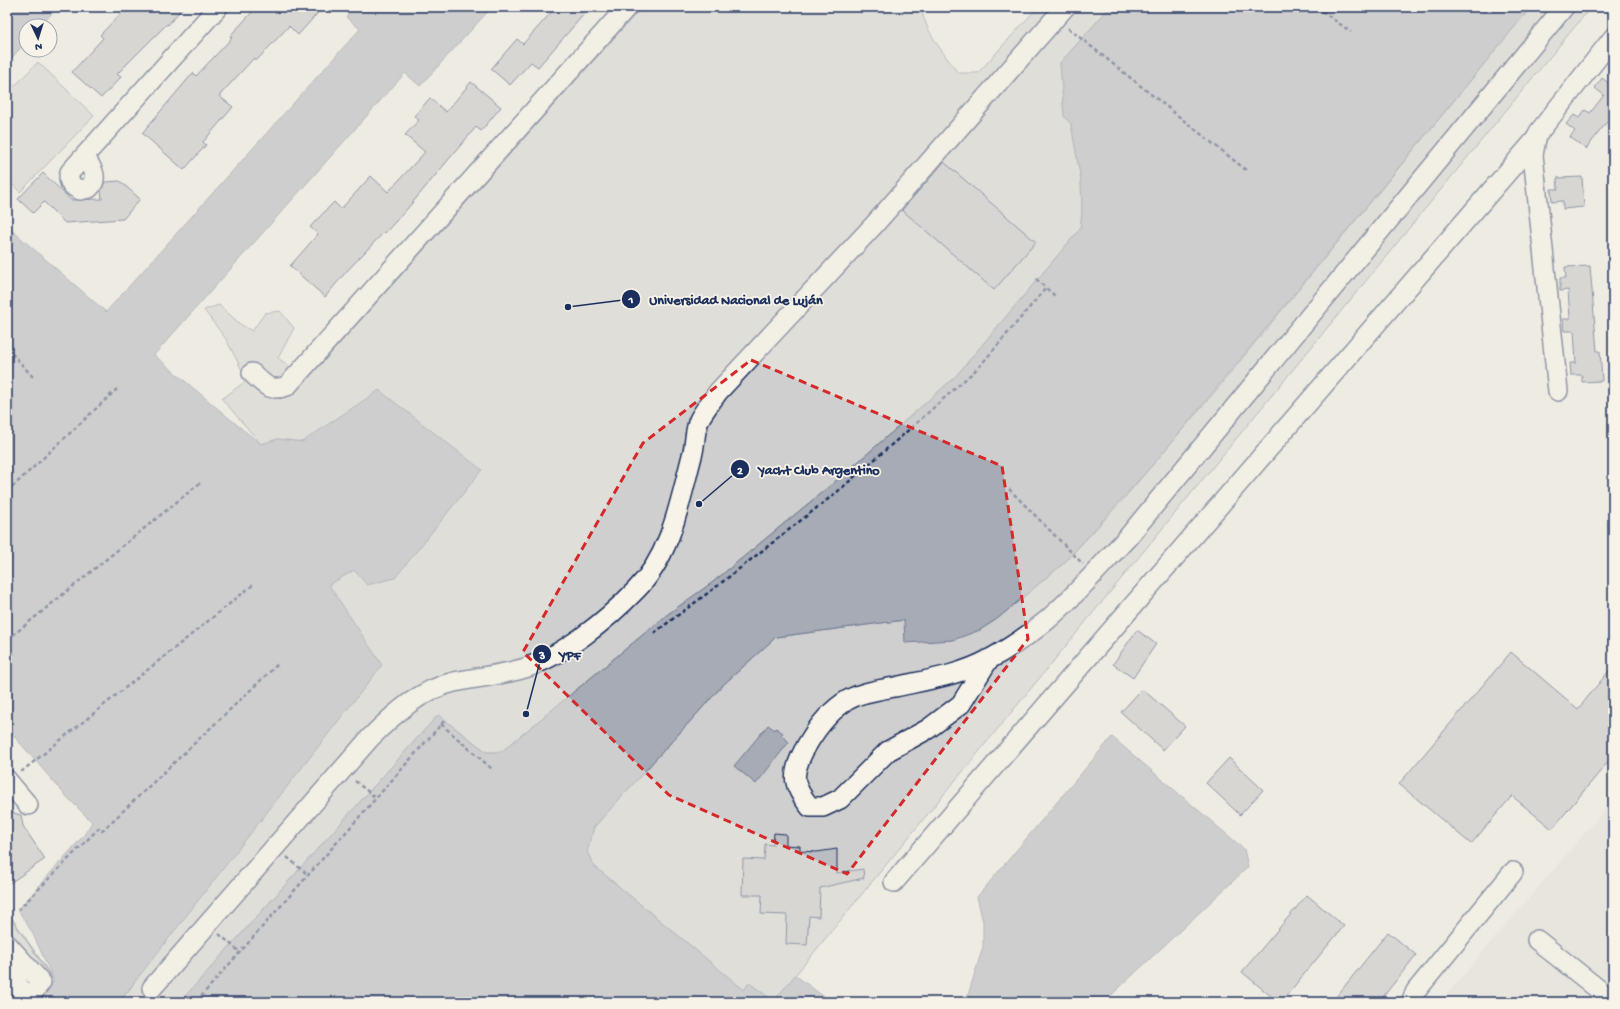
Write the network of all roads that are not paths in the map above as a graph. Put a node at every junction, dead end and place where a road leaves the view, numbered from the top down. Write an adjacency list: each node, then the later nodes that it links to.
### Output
1 (218, 7): 7 (street)
2 (627, 7): 8 (street)
3 (1065, 7): 18 (street)
4 (1564, 7): 10 (street)
5 (1613, 38): 6 (street)
6 (1536, 139): 9 (street); 14 (street)
7 (85, 157)
8 (252, 373)
9 (1558, 391)
10 (989, 659): 10 (street)
11 (14, 776): 12 (street)
12 (28, 805)
13 (1512, 872): 20 (street)
14 (894, 882)
15 (1537, 940): 19 (street)
16 (7, 944): 17 (street)
17 (7, 966)
18 (152, 988)
19 (1613, 1001)
20 (1411, 1002)

